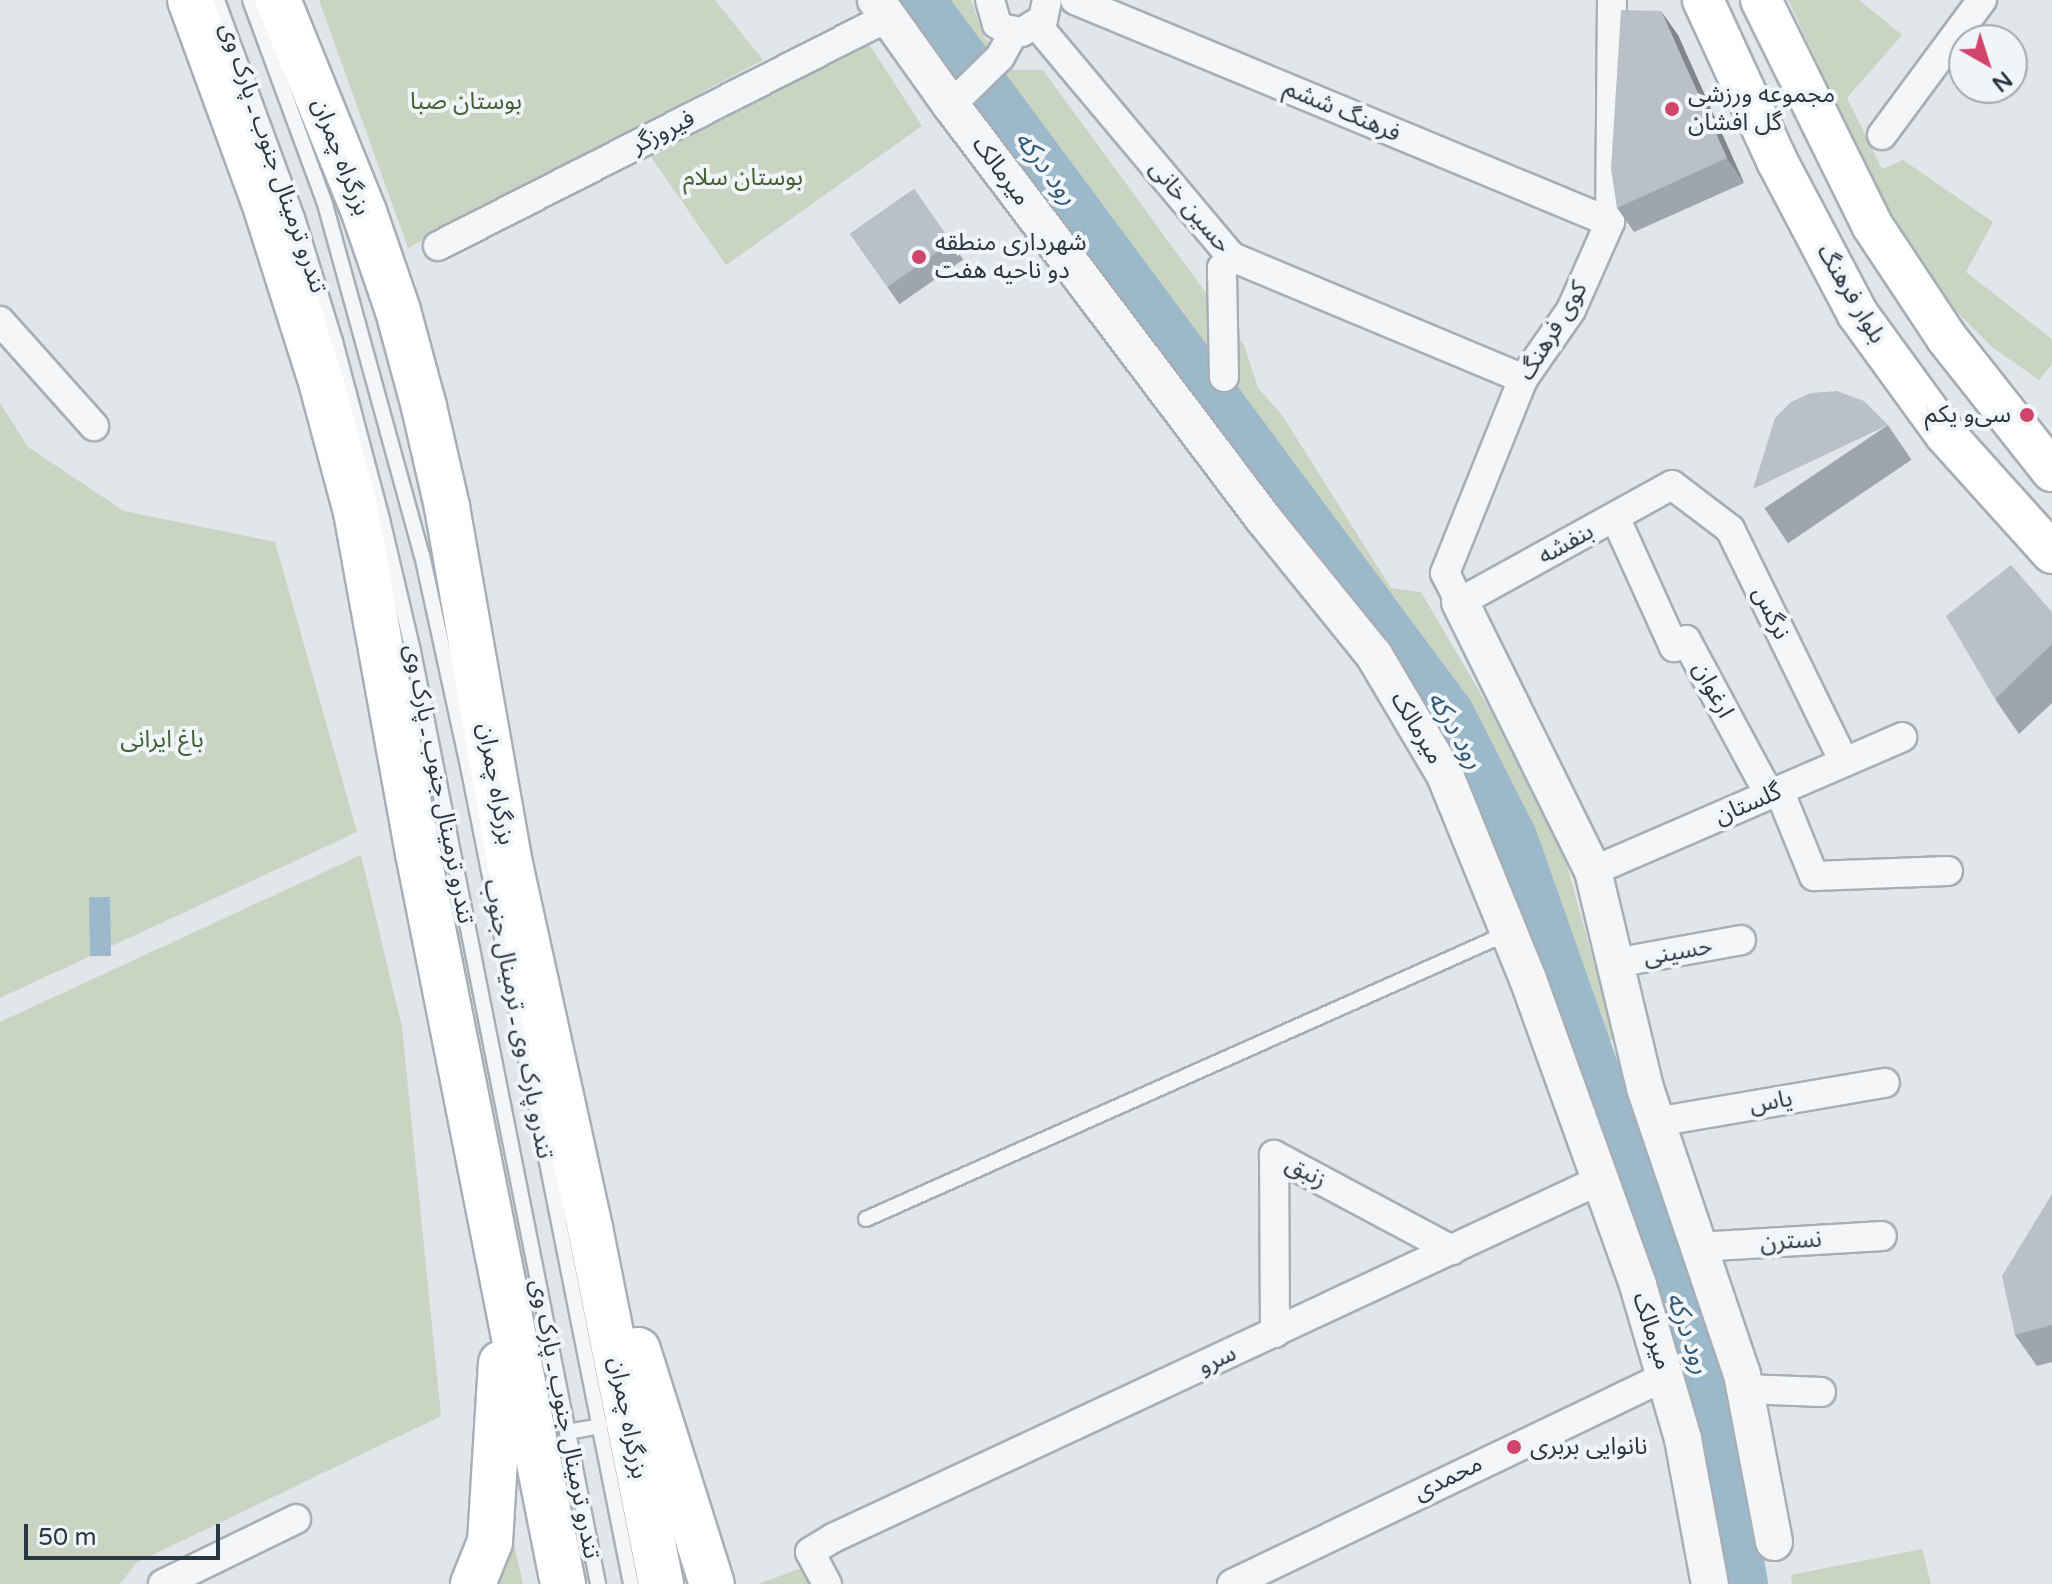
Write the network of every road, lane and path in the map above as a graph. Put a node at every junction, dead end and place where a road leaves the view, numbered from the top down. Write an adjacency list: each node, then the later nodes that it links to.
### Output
1 (190, 0): 44 (highway)
2 (217, 0): 50 (lane, تندرو ترمینال جنوب ـ پارک وی)
3 (250, 0): 49 (lane, تندرو پارک وی ـ ترمینال جنوب)
4 (278, 0): 40 (highway, بزرگراه چمران)
5 (990, 0): 13 (street, حسین خانی)
6 (1075, 0): 12 (street, فرهنگ ششم)
7 (1612, 0): 16 (street, کوی فرهنگ)
8 (1703, 0): 26 (main road, بلوار فرهنگ)
9 (1761, 0): 23 (main road)
10 (1982, 0): 15 (street)
11 (882, 8): 14 (street, میرمالک); 17 (street, فیروزگر)
12 (1120, 9): 16 (street, فرهنگ ششم)
13 (1033, 19): 14 (street); 18 (street, حسین خانی)
14 (960, 96): 33 (street, میرمالک)
15 (1882, 135)
16 (1610, 222): 21 (street, کوی فرهنگ)
17 (438, 246)
18 (1232, 257): 20 (street); 21 (street, حسین خانی)
19 (0, 321): 22 (street)
20 (1224, 377)
21 (1523, 379): 27 (street, کوی فرهنگ)
22 (94, 426)
23 (2052, 471)
24 (1672, 485): 25 (street, بنفشه); 29 (street, نرگس)
25 (1615, 517): 27 (street, بنفشه); 30 (street, ارغوان)
26 (2052, 553)
27 (1460, 602): 31 (street)
28 (1902, 737): 29 (street, گلستان)
29 (1844, 762): 30 (street, گلستان)
30 (1774, 792): 31 (street, گلستان); 32 (street)
31 (1593, 871): 35 (street)
32 (1948, 871)
33 (1510, 931): 38 (street, میرمالک); 39 (lane)
34 (1741, 940): 35 (street, حسینی)
35 (1615, 963): 37 (street)
36 (1885, 1083): 37 (street, یاس)
37 (1656, 1122): 42 (street)
38 (1600, 1180): 43 (street, سرو); 46 (street, میرمالک)
39 (866, 1219)
40 (590, 1228): 58 (highway, بزرگراه چمران); 59 (highway)
41 (1882, 1236): 42 (street, نسترن)
42 (1699, 1247): 47 (street)
43 (1452, 1250): 45 (street, سرو); 45 (street, زنبق)
44 (504, 1297): 54 (highway); 55 (highway)
45 (1275, 1333): 60 (street, سرو)
46 (1667, 1376): 61 (street, محمدی); 62 (street, میرمالک)
47 (1745, 1389): 48 (street); 52 (street)
48 (1821, 1392)
49 (600, 1426): 50 (lane); 57 (lane, تندرو پارک وی ـ ترمینال جنوب)
50 (567, 1432): 56 (lane, تندرو ترمینال جنوب ـ پارک وی)
51 (296, 1519): 53 (street)
52 (1774, 1542)
53 (163, 1584)
54 (473, 1584)
55 (563, 1584)
56 (598, 1584)
57 (631, 1584)
58 (661, 1584)
59 (712, 1584)
60 (827, 1584)
61 (1232, 1584)
62 (1710, 1584)

